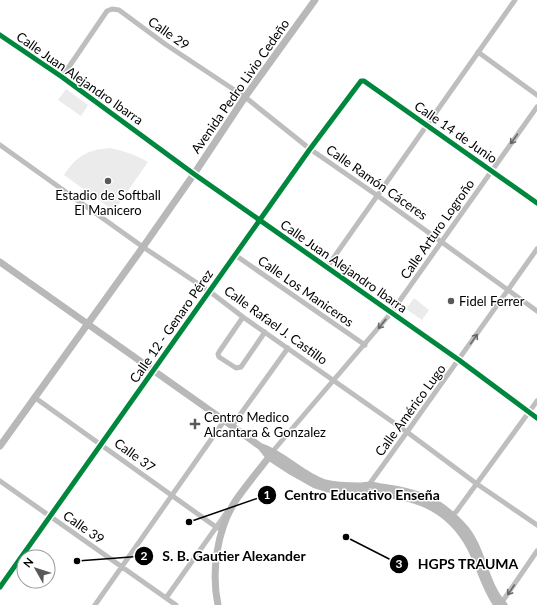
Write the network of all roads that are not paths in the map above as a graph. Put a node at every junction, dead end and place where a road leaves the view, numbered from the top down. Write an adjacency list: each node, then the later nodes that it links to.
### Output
1 (315, 0): 8 (main road, Avenida Pedro Livio Cedeño)
2 (515, 0): 4 (street)
3 (0, 35): 5 (street, Calle Juan Alejandro lbarra)
4 (478, 52): 7 (street); 10 (street)
5 (62, 77): 8 (street, Calle 29); 14 (street, Calle Juan Alejandro lbarra)
6 (362, 80): 10 (street, Calle 14 de Junio); 12 (street, Calle 12 - Genaro Pérez)
7 (537, 95)
8 (245, 97): 12 (street, Calle Ramón Cáceres); 14 (main road, Avenida Pedro Livio Cedeño)
9 (537, 107): 13 (street, Calle Arturo Logroño, one-way to 13)
10 (427, 125): 13 (street, Calle 14 de Junio); 15 (street)
11 (0, 145): 19 (street, Calle Rafael J. Castillo)
12 (310, 149): 15 (street, Calle Ramón Cáceres); 17 (street, Calle 12 - Genaro Pérez)
13 (492, 170): 16 (street, Calle 14 de Junio); 18 (street, Calle Arturo Logroño)
14 (194, 174): 17 (street, Calle Juan Alejandro lbarra); 19 (main road, Avenida Pedro Livio Cedeño)
15 (378, 196): 18 (street, Calle Ramón Cáceres); 23 (street)
16 (537, 203)
17 (260, 220): 21 (street, Calle 12 - Genaro Pérez); 23 (street, Calle Juan Alejandro lbarra)
18 (442, 242): 24 (street, Calle Ramón Cáceres); 27 (street, Calle Arturo Logroño)
19 (143, 247): 25 (street, Calle Rafael J. Castillo); 29 (main road, Avenida Pedro Livio Cedeño)
20 (537, 249): 24 (street, Calle Américo Lugo)
21 (235, 255): 25 (street, Calle 12 - Genaro Pérez); 31 (street, Calle Los Maniceros)
22 (0, 262): 29 (main road)
23 (327, 267): 27 (street, Calle Juan Alejandro lbarra)
24 (509, 290): 26 (street, Calle Ramón Cáceres); 33 (street, Calle Américo Lugo, one-way to 24)
25 (209, 291): 28 (street, Calle Rafael J. Castillo); 34 (street, Calle 12 - Genaro Pérez)
26 (537, 311)
27 (391, 313): 31 (street, Calle Arturo Logroño, one-way to 31); 33 (street, Calle Juan Alejandro lbarra)
28 (243, 317): 30 (street, Calle Rafael J. Castillo); 30 (street)
29 (88, 323): 34 (main road); 36 (main road, Avenida Pedro Livio Cedeño)
30 (265, 332): 32 (street, Calle Rafael J. Castillo)
31 (365, 345): 35 (street, Calle Arturo Logroño)
32 (288, 348): 35 (street, Calle Rafael J. Castillo); 41 (street)
33 (459, 360): 38 (street, Calle Juan Alejandro lbarra); 42 (street, Calle Américo Lugo)
34 (153, 370): 40 (main road); 43 (street, Calle 12 - Genaro Pérez)
35 (333, 380): 42 (street, Calle Rafael J. Castillo); 45 (street, Calle Arturo Logroño)
36 (34, 397): 43 (street, Calle 37); 44 (main road, Avenida Pedro Livio Cedeño)
37 (537, 401): 38 (street)
38 (529, 412): 39 (street, Calle Juan Alejandro lbarra); 47 (street)
39 (537, 418)
40 (224, 421): 41 (main road); 50 (street)
41 (232, 426): 45 (main road)
42 (407, 432): 47 (street, Calle Rafael J. Castillo); 48 (street, Calle Américo Lugo)
43 (101, 444): 50 (street, Calle 37); 51 (street, Calle 12 - Genaro Pérez)
44 (0, 446)
45 (271, 454): 48 (main road); 49 (main road); 54 (main road)
46 (0, 480): 51 (street, Calle 39)
47 (477, 484): 52 (street); 53 (street, Calle Rafael J. Castillo)
48 (369, 485): 49 (street); 52 (main road)
49 (355, 491): 52 (main road)
50 (172, 496): 54 (street, Calle 37); 56 (street)
51 (50, 516): 56 (street, Calle 39); 57 (street, Calle 12 - Genaro Pérez)
52 (449, 516): 59 (main road)
53 (537, 525)
54 (219, 529): 58 (street); 62 (main road)
55 (537, 551): 59 (street, one-way to 59)
56 (122, 566): 58 (street, Calle 39); 60 (street)
57 (0, 587)
58 (166, 598): 61 (street, Calle 39)
59 (500, 604)
60 (95, 605)
61 (176, 605)
62 (218, 605)

